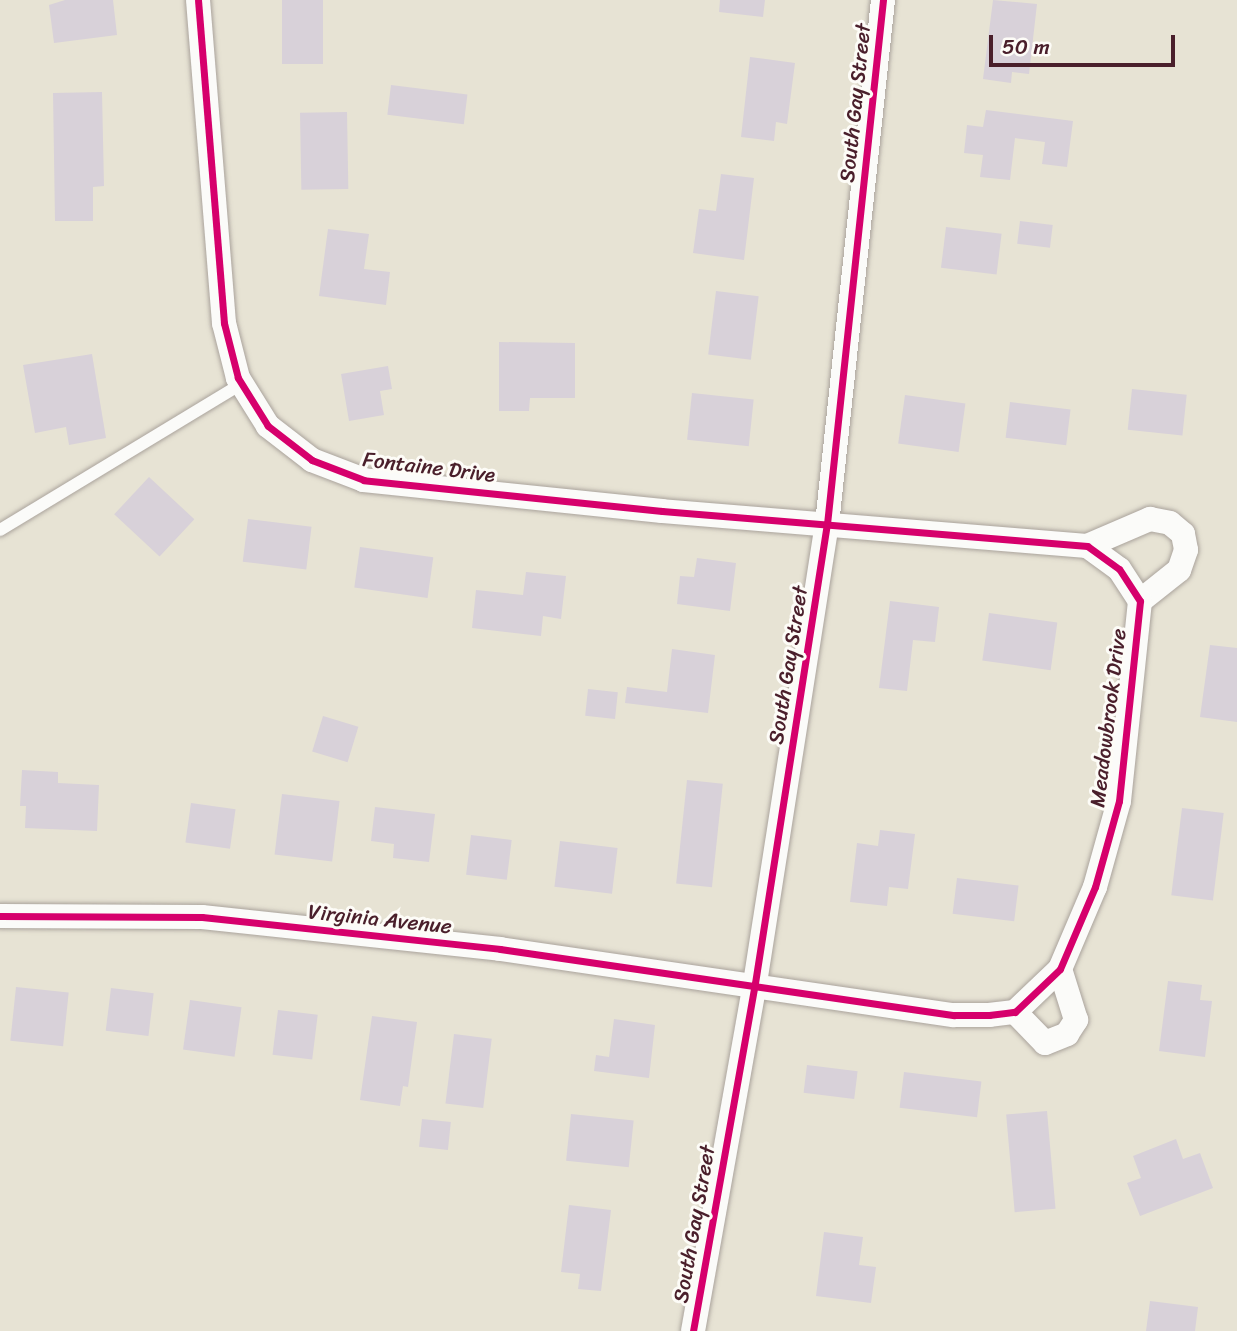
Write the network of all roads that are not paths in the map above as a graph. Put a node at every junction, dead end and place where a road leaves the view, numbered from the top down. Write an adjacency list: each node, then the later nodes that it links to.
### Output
1 (198, 0): 3 (street, Fontaine Drive)
2 (883, 0): 4 (street, South Gay Street)
3 (241, 384): 4 (street, Fontaine Drive); 5 (lane)
4 (827, 524): 6 (street, Meadowbrook Drive); 10 (street, South Gay Street)
5 (0, 530)
6 (1087, 546): 7 (street, Meadowbrook Drive); 7 (street, Meadowbrook Drive)
7 (1140, 601): 9 (street, Meadowbrook Drive)
8 (0, 916): 10 (street, Virginia Avenue)
9 (1060, 970): 11 (street, Meadowbrook Drive); 11 (street)
10 (755, 982): 11 (street); 12 (street, South Gay Street)
11 (1015, 1012)
12 (693, 1331)

